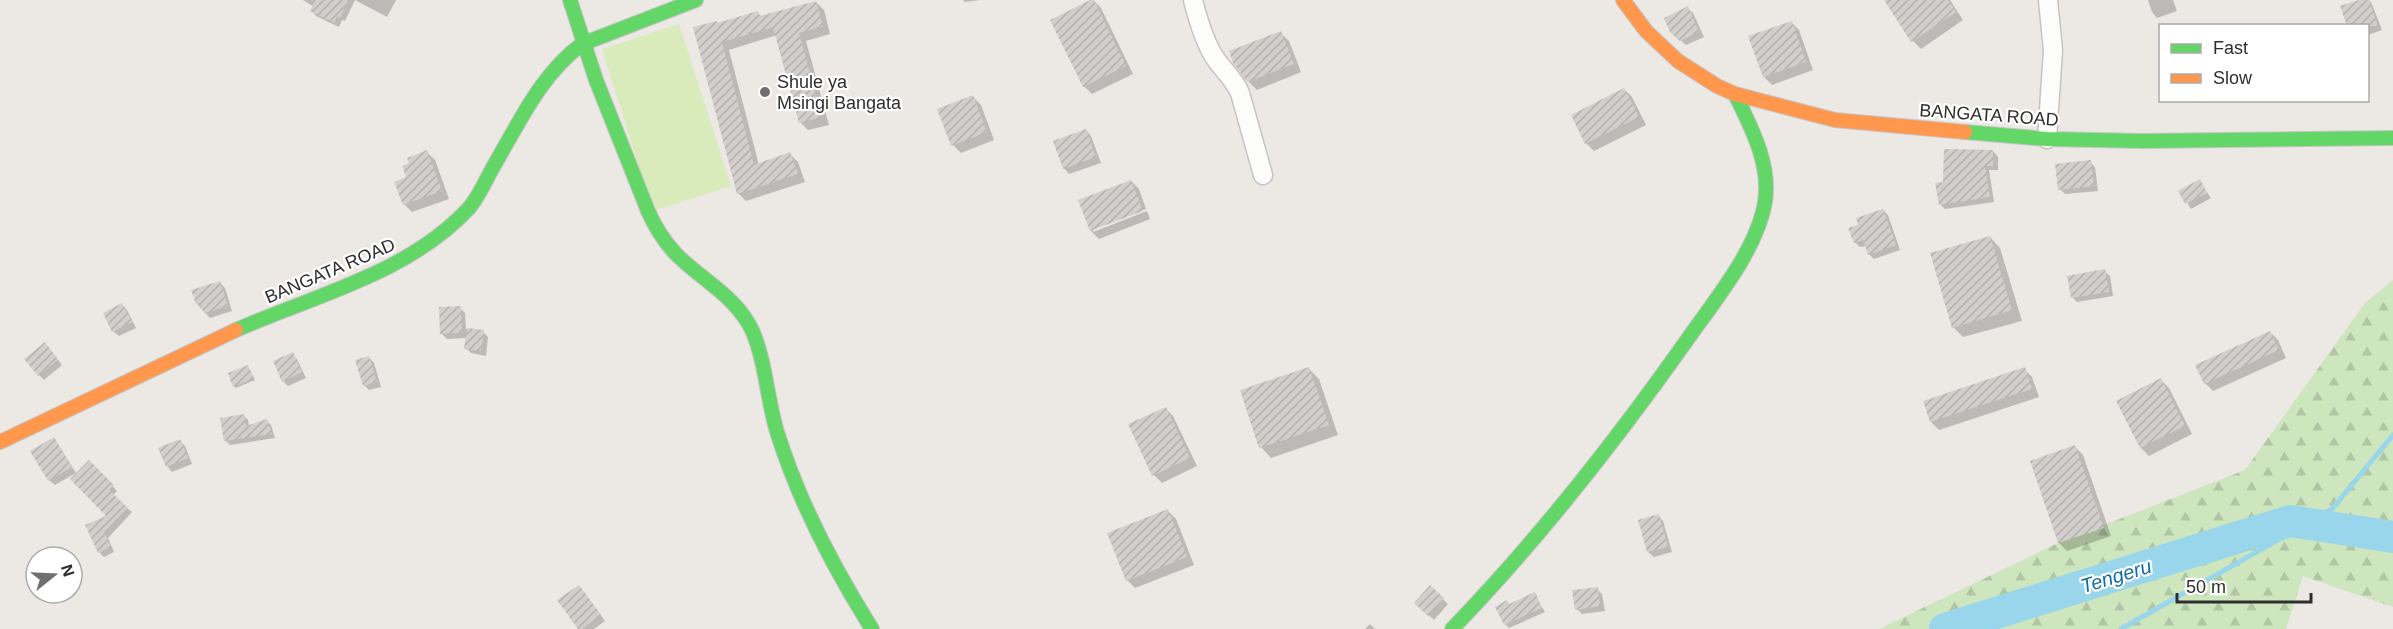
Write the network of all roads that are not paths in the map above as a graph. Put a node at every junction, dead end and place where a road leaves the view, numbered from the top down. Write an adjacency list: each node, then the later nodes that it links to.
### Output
1 (570, 0): 6 (street)
2 (696, 0): 6 (street, BANGATA ROAD)
3 (1193, 0): 10 (street)
4 (1623, 0): 7 (street, BANGATA ROAD)
5 (2048, 0): 8 (street)
6 (582, 44): 11 (street, BANGATA ROAD); 12 (street)
7 (1735, 94): 8 (street, BANGATA ROAD); 13 (street)
8 (2047, 138): 9 (street, BANGATA ROAD)
9 (2393, 138)
10 (1263, 175)
11 (0, 442)
12 (872, 629)
13 (1452, 629)

